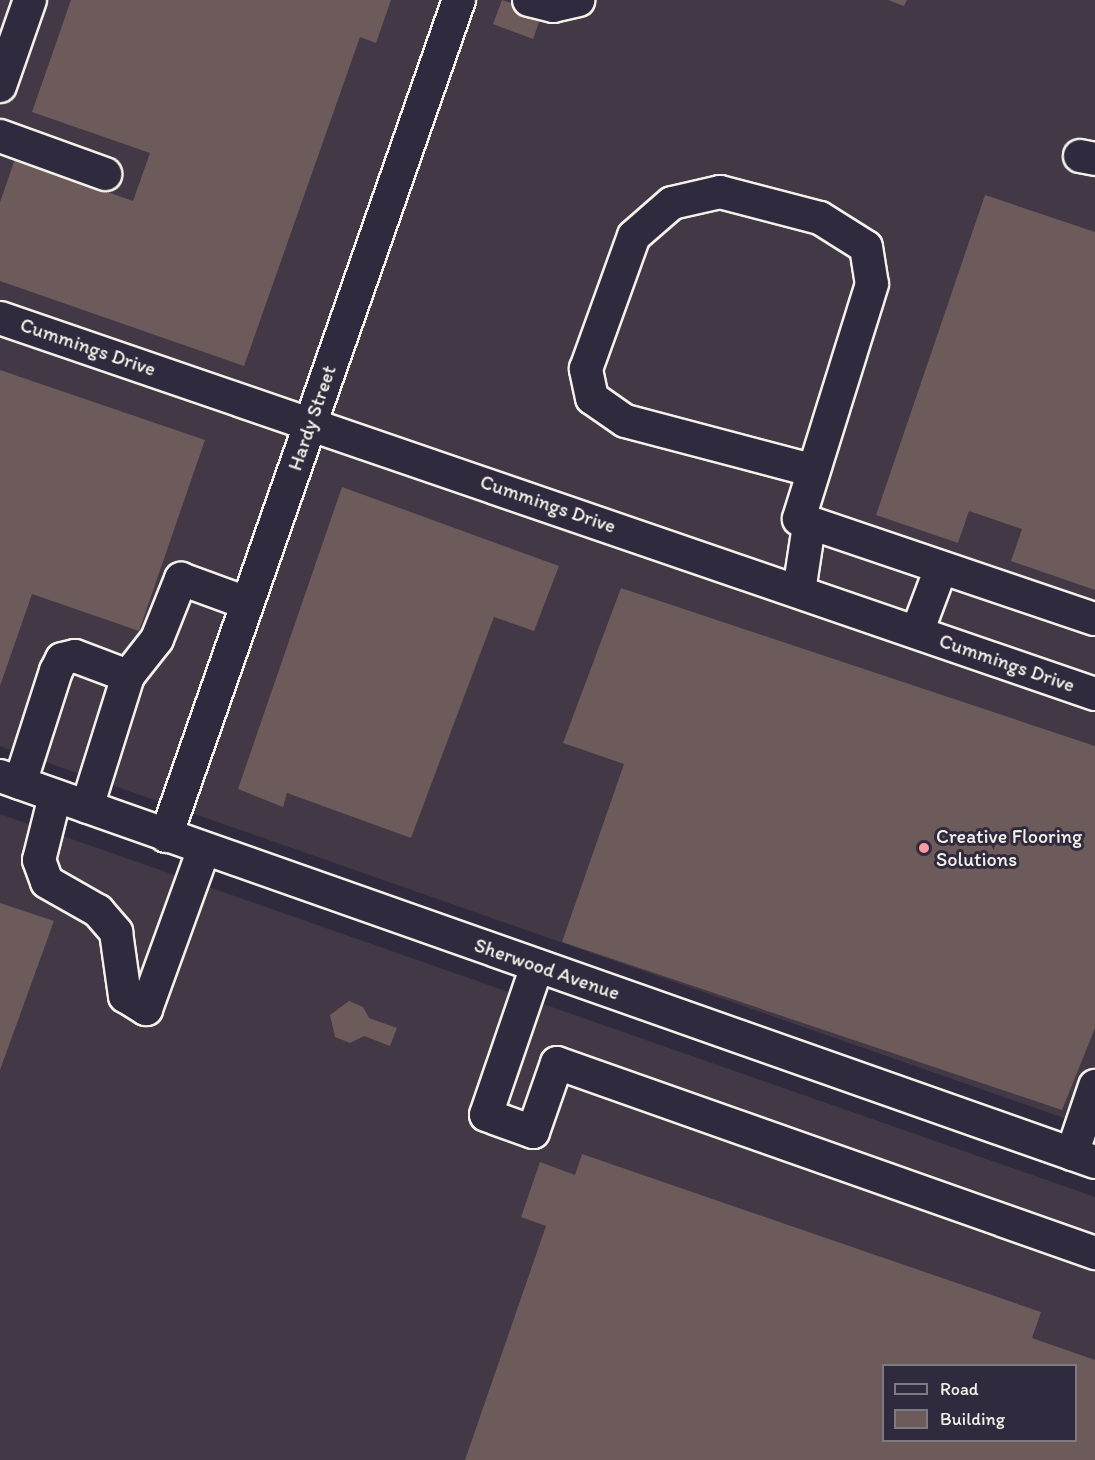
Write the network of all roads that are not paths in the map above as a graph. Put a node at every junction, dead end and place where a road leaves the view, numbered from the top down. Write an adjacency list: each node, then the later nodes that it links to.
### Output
1 (30, 0): 5 (street)
2 (459, 0): 9 (street, Hardy Street)
3 (529, 0): 4 (street)
4 (578, 0)
5 (0, 86)
6 (0, 136): 7 (street)
7 (105, 174)
8 (0, 318): 9 (street, Cummings Drive)
9 (310, 422): 13 (street, Cummings Drive); 14 (street, Hardy Street)
10 (811, 470): 10 (street); 11 (street)
11 (809, 526): 12 (street); 13 (street)
12 (941, 568): 15 (street); 16 (street)
13 (799, 591): 16 (street, Cummings Drive)
14 (247, 603): 17 (street); 22 (street, Hardy Street)
15 (1095, 619)
16 (917, 632): 18 (street, Cummings Drive)
17 (128, 676): 19 (street); 21 (street)
18 (1095, 694)
19 (10, 780): 20 (street, Sherwood Avenue)
20 (55, 796): 21 (street, Sherwood Avenue); 23 (street)
21 (87, 807): 22 (street, Sherwood Avenue)
22 (166, 836): 23 (street, Sherwood Avenue)
23 (204, 849): 24 (street, Sherwood Avenue)
24 (537, 966): 26 (street, Sherwood Avenue); 27 (street)
25 (1095, 1086): 26 (street)
26 (1083, 1158)
27 (1095, 1253)

